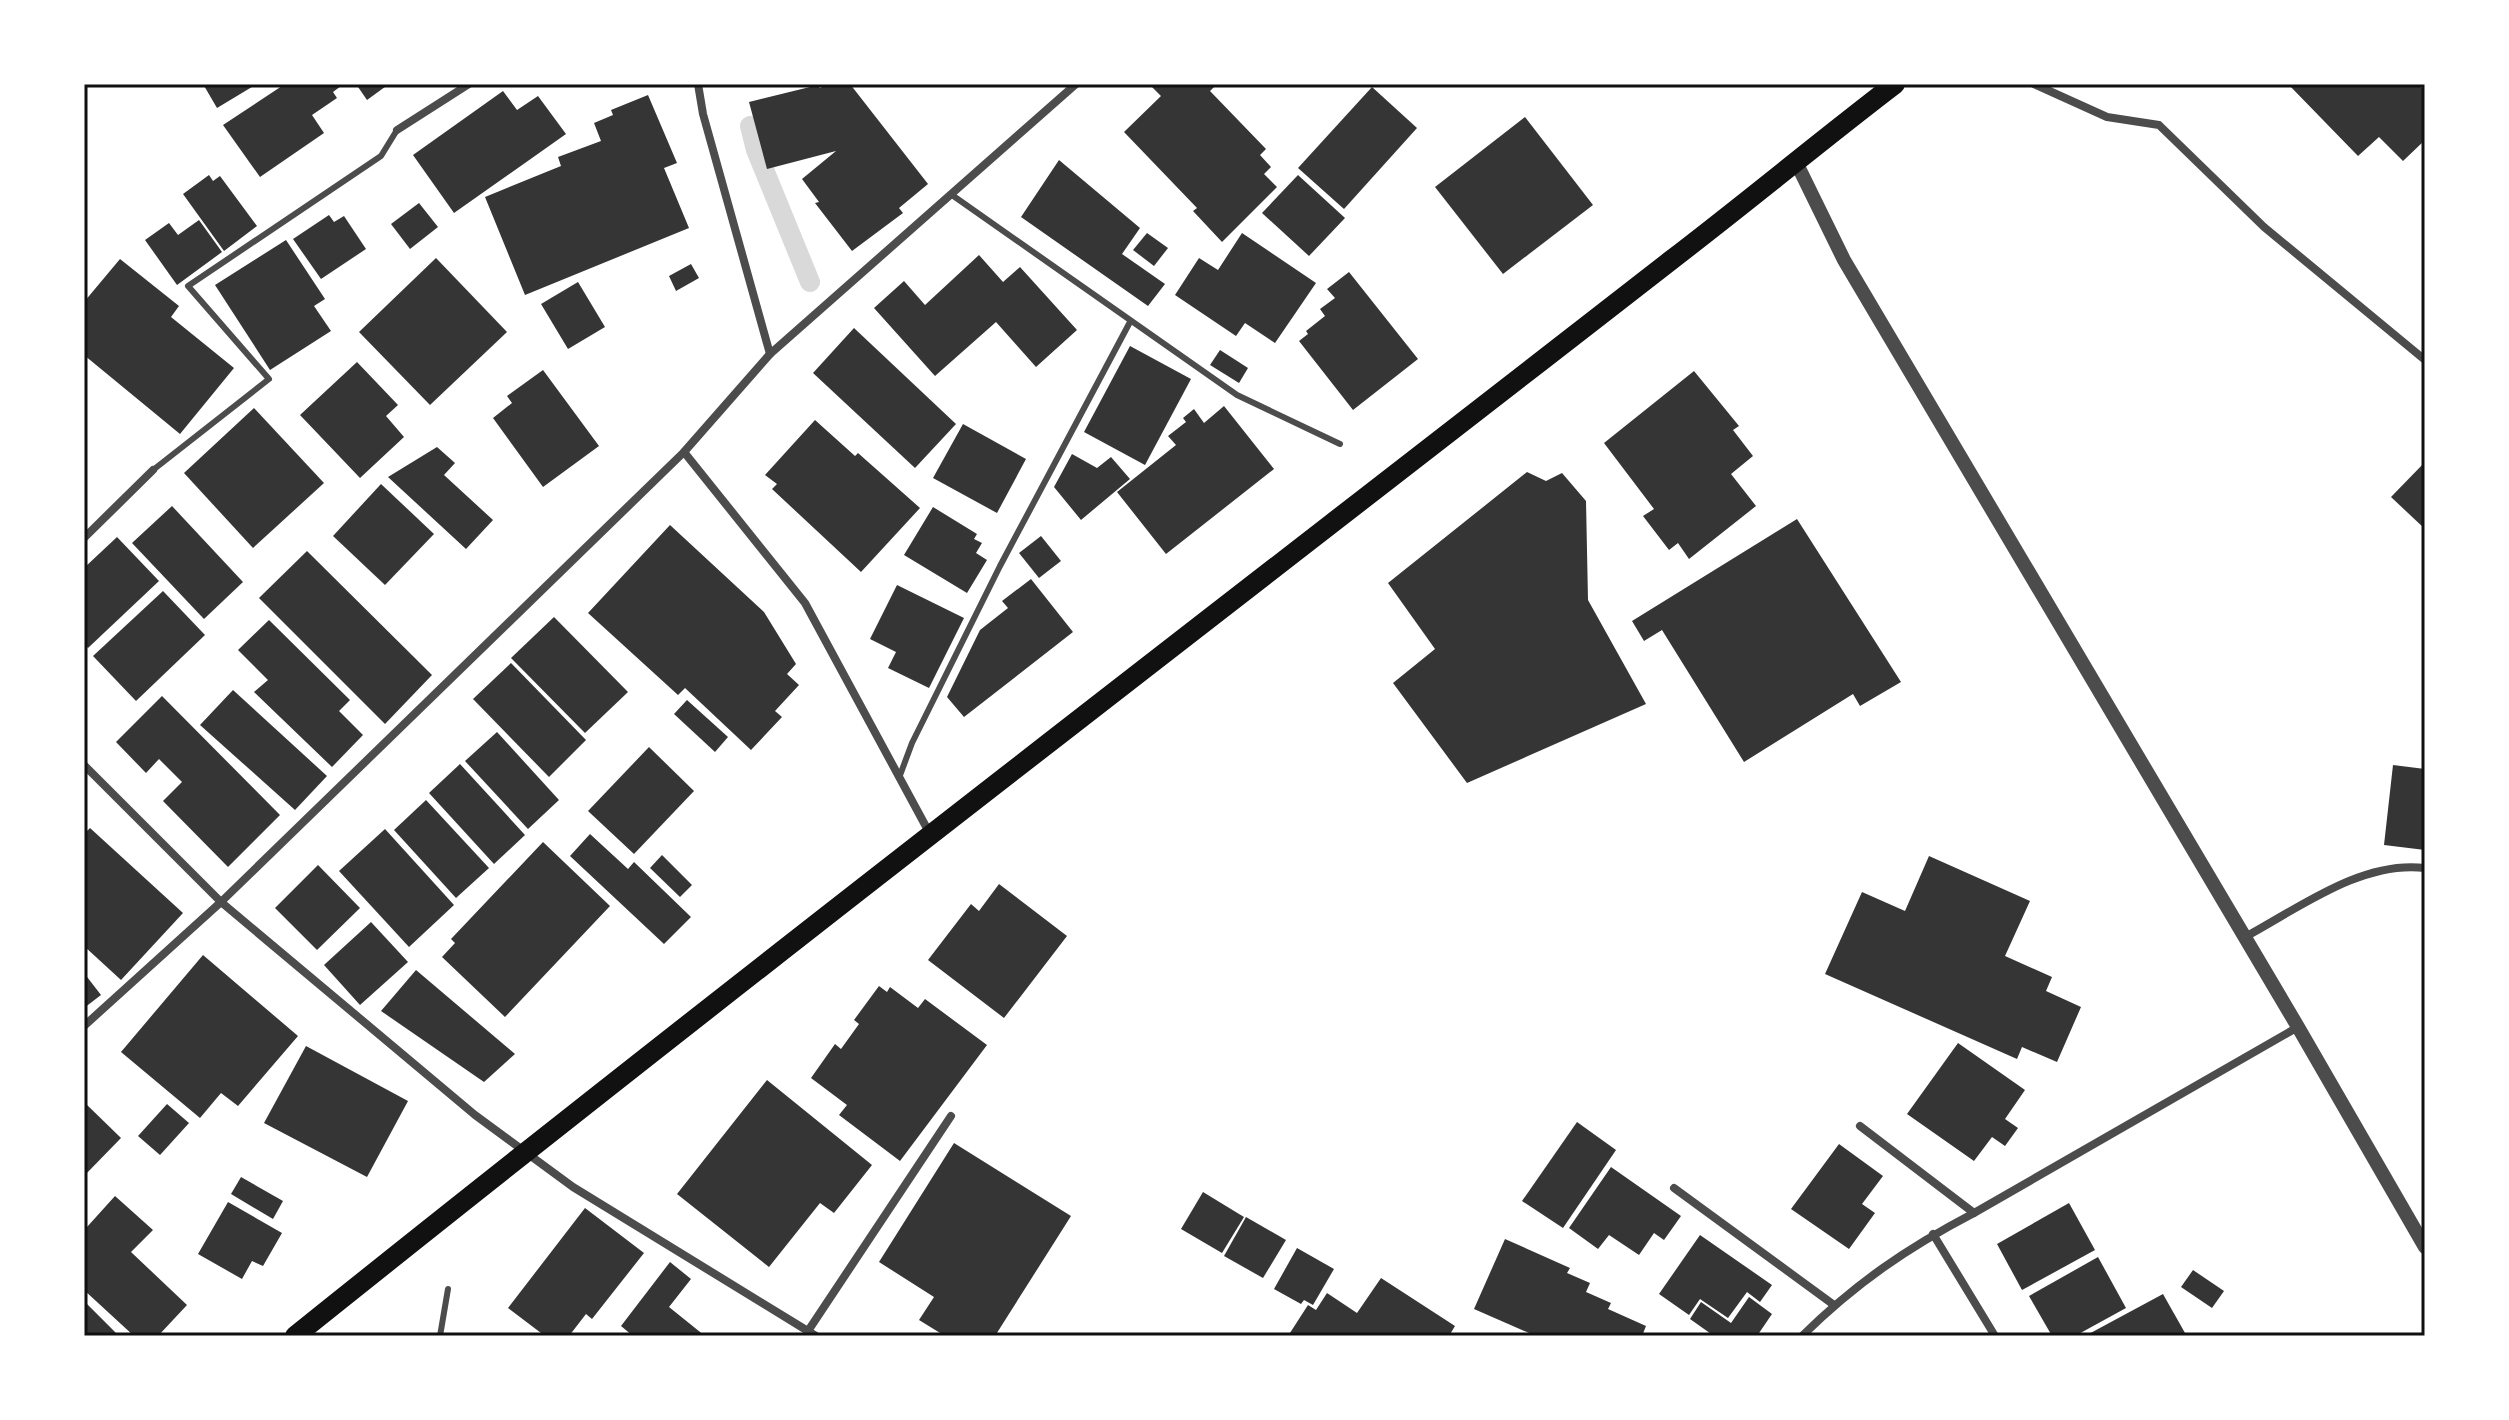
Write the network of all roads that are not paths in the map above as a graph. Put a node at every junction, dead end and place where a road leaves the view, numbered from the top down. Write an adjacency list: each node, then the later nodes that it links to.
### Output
1 (469, 84): 6 (street)
2 (698, 84): 10 (street)
3 (1076, 84): 8 (street)
4 (1895, 84): 7 (main road)
5 (2034, 84): 11 (street)
6 (397, 130): 14 (lane)
7 (1796, 162): 18 (main road); 21 (street)
8 (952, 195): 9 (lane); 10 (street)
9 (1130, 322): 12 (lane); 17 (lane)
10 (770, 354): 13 (street)
11 (2425, 360)
12 (1340, 444)
13 (684, 452): 17 (street); 20 (street)
14 (153, 470): 15 (street)
15 (84, 538)
16 (84, 765): 20 (street)
17 (899, 778): 18 (street)
18 (931, 836): 26 (main road)
19 (2425, 868): 21 (street)
20 (221, 902): 22 (street); 26 (street)
21 (2245, 937): 23 (street)
22 (84, 1026)
23 (2298, 1027): 28 (street); 30 (street)
24 (951, 1116): 33 (street)
25 (1860, 1126): 28 (street)
26 (524, 1152): 33 (street); 34 (main road)
27 (1674, 1188): 32 (street)
28 (1974, 1213): 29 (street)
29 (1933, 1234): 32 (street); 37 (street)
30 (2425, 1247)
31 (448, 1289): 35 (lane)
32 (1834, 1305): 36 (street)
33 (812, 1333)
34 (295, 1336)
35 (440, 1336)
36 (1802, 1336)
37 (1995, 1336)

